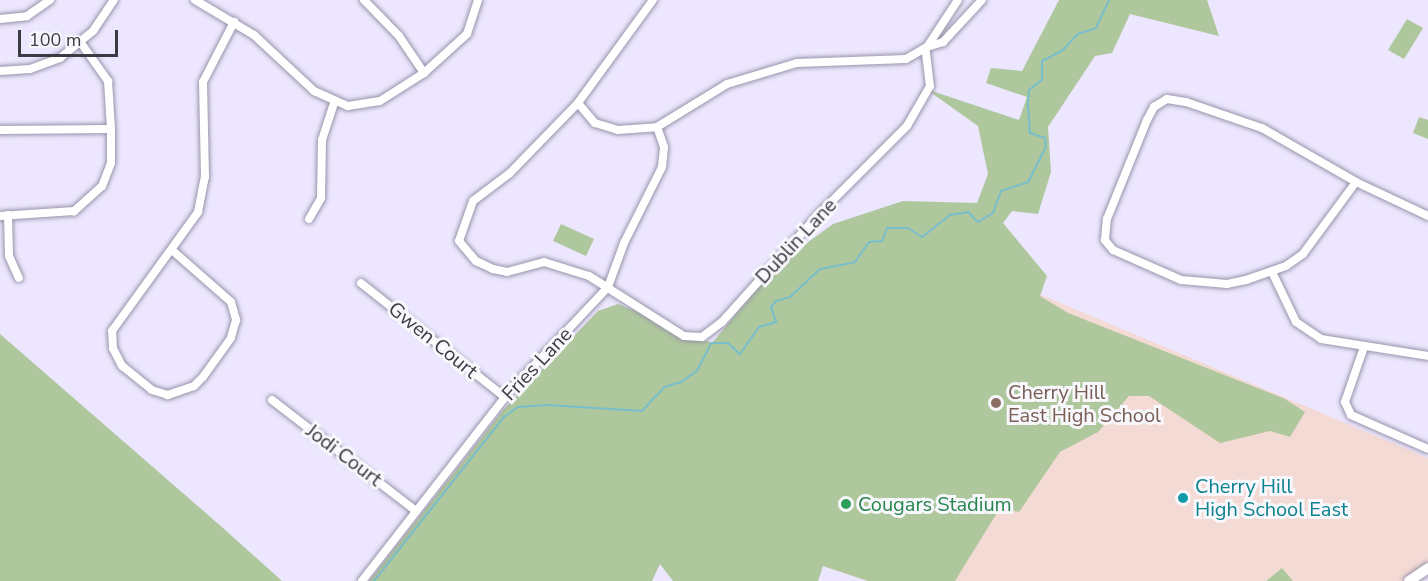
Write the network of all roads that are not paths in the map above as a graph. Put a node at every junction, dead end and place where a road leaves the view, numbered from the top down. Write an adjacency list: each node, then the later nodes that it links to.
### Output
1 (50, 0): 9 (street)
2 (114, 0): 11 (street)
3 (195, 0): 10 (street)
4 (364, 0): 14 (street)
5 (478, 0): 14 (street)
6 (653, 0): 16 (street)
7 (958, 0): 12 (street)
8 (982, 0): 12 (street)
9 (0, 19)
10 (234, 22): 15 (street); 24 (street)
11 (81, 43): 13 (street); 18 (street)
12 (926, 48): 17 (street); 28 (street, Dublin Lane)
13 (0, 71)
14 (424, 73): 15 (street)
15 (334, 102): 23 (street)
16 (578, 104): 17 (street); 28 (street, Dublin Lane)
17 (657, 127): 28 (street, Fries Lane)
18 (111, 129): 19 (street); 21 (street)
19 (0, 130)
20 (1356, 182): 22 (street); 25 (street); 25 (street)
21 (4, 216): 26 (street)
22 (1428, 216)
23 (309, 219)
24 (173, 251): 24 (street)
25 (1272, 272): 29 (street)
26 (19, 279)
27 (361, 283): 31 (street, Gwen Court)
28 (608, 287): 31 (street, Fries Lane)
29 (1364, 347): 30 (street); 33 (street)
30 (1428, 356)
31 (505, 398): 34 (street, Fries Lane)
32 (272, 400): 34 (street, Jodi Court)
33 (1428, 449)
34 (416, 511): 36 (street, Fries Lane)
35 (1428, 568): 37 (street)
36 (363, 581)
37 (1409, 581)

